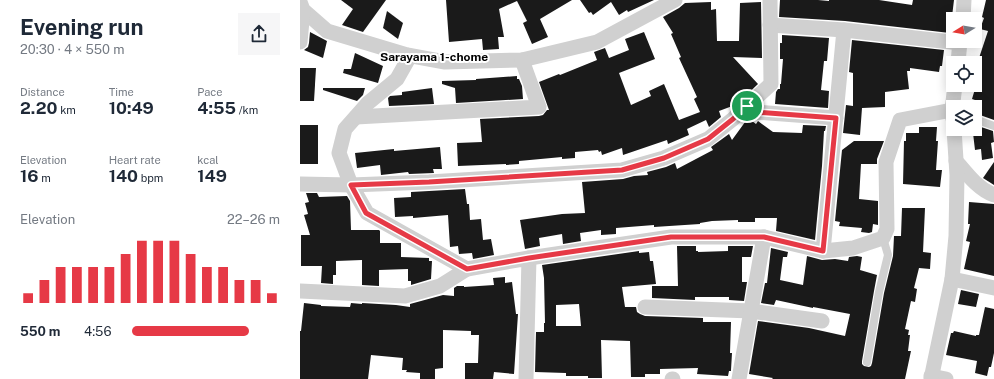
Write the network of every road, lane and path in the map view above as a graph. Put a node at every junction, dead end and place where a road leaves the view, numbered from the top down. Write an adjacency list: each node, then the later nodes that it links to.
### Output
1 (676, 0): 11 (street)
2 (770, 0): 6 (street)
3 (964, 0): 5 (street)
4 (303, 6): 9 (street); 10 (street)
5 (963, 12)
6 (770, 25): 7 (street); 12 (street)
7 (844, 30): 8 (street); 15 (street)
8 (946, 41)
9 (300, 42)
10 (410, 56): 11 (street); 14 (street)
11 (522, 60): 14 (street)
12 (747, 106): 15 (street); 21 (street)
13 (946, 115): 24 (street)
14 (356, 117): 21 (street)
15 (836, 118): 25 (street)
16 (982, 122): 17 (lane)
17 (994, 126)
18 (954, 136): 19 (street)
19 (956, 161): 22 (street); 28 (street)
20 (300, 184): 21 (street)
21 (351, 185): 27 (street)
22 (994, 195)
23 (764, 237): 25 (street); 26 (street); 32 (street)
24 (883, 238): 25 (street); 34 (lane)
25 (823, 251)
26 (529, 258): 27 (street); 35 (street)
27 (467, 269): 30 (street)
28 (952, 279): 29 (street); 36 (street)
29 (994, 288)
30 (300, 290)
31 (645, 307): 32 (street)
32 (751, 311): 33 (street); 37 (street)
33 (822, 320)
34 (867, 362)
35 (527, 378)
36 (931, 378): 38 (street)
37 (739, 379)
38 (946, 379)

